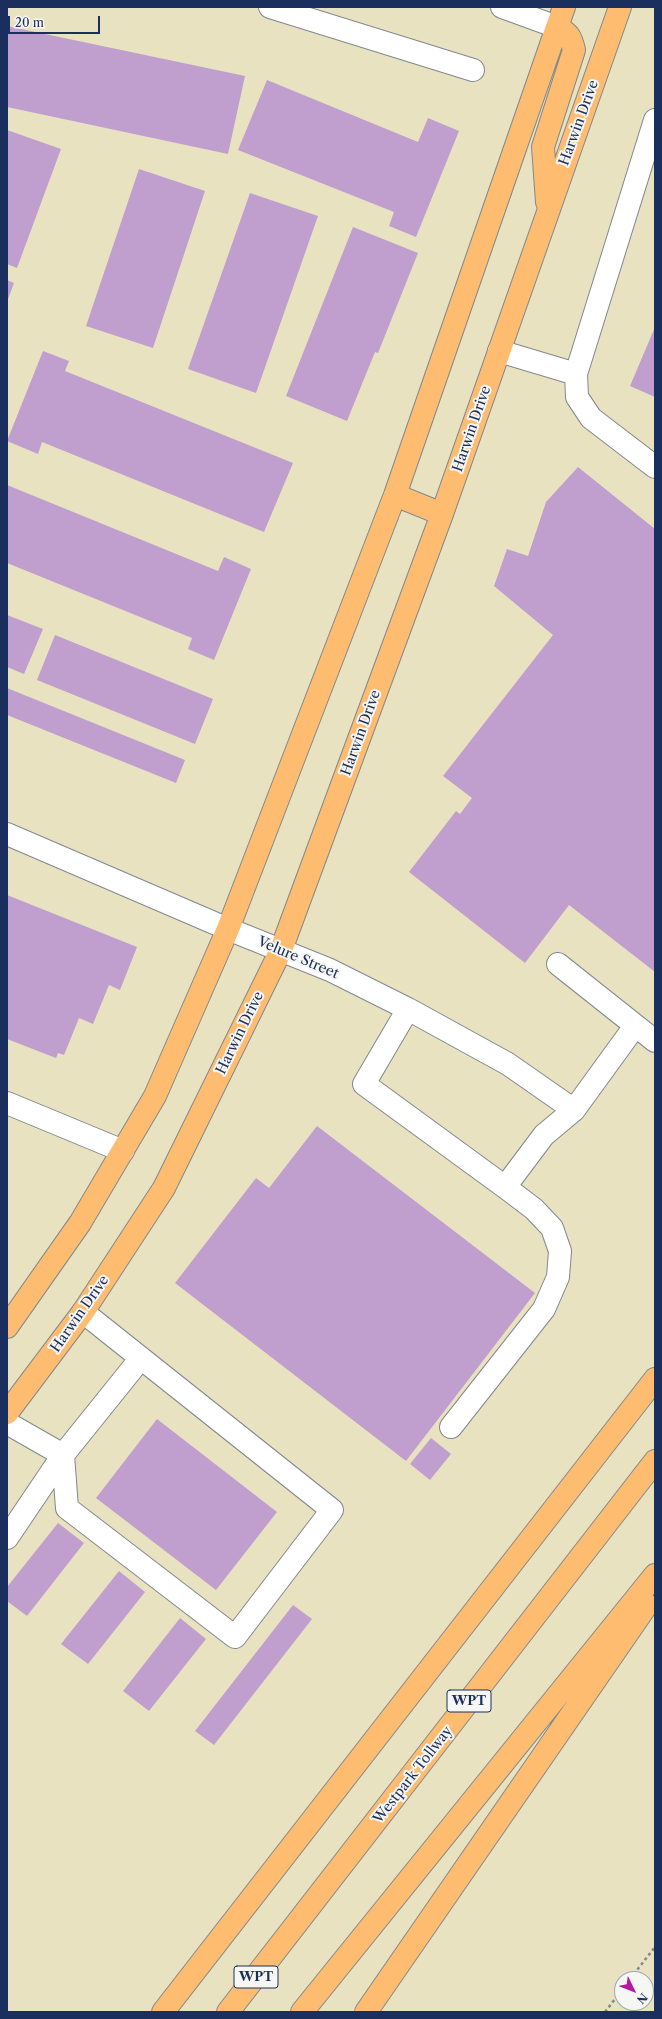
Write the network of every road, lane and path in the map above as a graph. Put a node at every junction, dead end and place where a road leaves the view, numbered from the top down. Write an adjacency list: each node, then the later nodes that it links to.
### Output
1 (270, 7): 6 (street)
2 (502, 7): 5 (street)
3 (564, 7): 5 (main road)
4 (620, 7): 8 (main road, Harwin Drive)
5 (557, 27): 8 (main road); 12 (main road)
6 (472, 70)
7 (655, 120): 10 (street)
8 (547, 211): 9 (main road, Harwin Drive)
9 (499, 351): 10 (street); 13 (main road, Harwin Drive)
10 (576, 374): 11 (street)
11 (655, 467)
12 (395, 495): 13 (main road); 15 (main road)
13 (442, 514): 16 (main road, Harwin Drive)
14 (7, 834): 15 (street, Velure Street)
15 (228, 929): 16 (street, Velure Street); 23 (main road)
16 (281, 950): 18 (street, Velure Street); 25 (main road, Harwin Drive)
17 (558, 964): 19 (street)
18 (408, 1009): 22 (street, Velure Street); 24 (street)
19 (636, 1026): 20 (street); 22 (street)
20 (655, 1042)
21 (7, 1103): 23 (street)
22 (574, 1110): 24 (street)
23 (123, 1151): 26 (main road)
24 (505, 1187): 31 (street)
25 (83, 1312): 27 (street); 29 (main road, Harwin Drive)
26 (7, 1327)
27 (141, 1358): 32 (street); 32 (street)
28 (655, 1379): 40 (main road)
29 (7, 1412)
30 (7, 1423): 32 (street)
31 (452, 1427)
32 (63, 1455): 34 (street)
33 (655, 1461): 41 (main road, Westpark Tollway / WPT)
34 (7, 1538)
35 (655, 1575): 42 (main road)
36 (655, 1594): 43 (main road)
37 (655, 1947): 38 (path)
38 (636, 1971)
39 (614, 2000): 44 (path)
40 (163, 2012)
41 (228, 2012)
42 (302, 2012)
43 (366, 2012)
44 (605, 2012)

